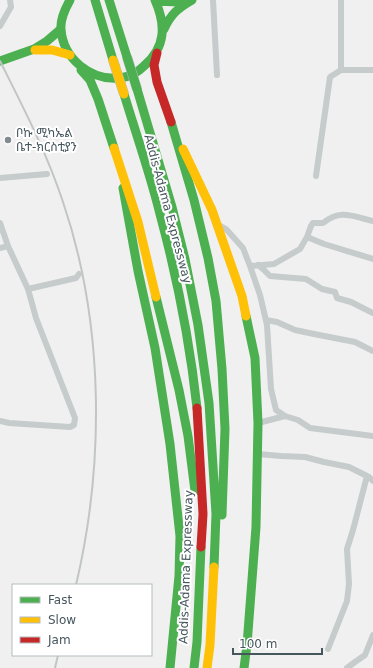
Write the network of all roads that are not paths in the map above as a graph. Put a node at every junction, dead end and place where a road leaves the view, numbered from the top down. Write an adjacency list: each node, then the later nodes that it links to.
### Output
1 (10, 0): 11 (street)
2 (63, 0): 10 (main road)
3 (70, 0): 10 (main road)
4 (95, 0): 49 (main road, Addis-Adama Expressway, bridge)
5 (109, 0): 50 (main road, Addis-Adama Expressway, bridge)
6 (155, 0): 7 (main road); 13 (main road)
7 (192, 0): 13 (main road)
8 (213, 0): 21 (street)
9 (341, 0): 19 (street)
10 (63, 13): 12 (main road)
11 (0, 26)
12 (61, 29): 14 (main road); 16 (main road)
13 (163, 31): 15 (main road)
14 (31, 50): 16 (main road); 17 (main road)
15 (158, 50): 18 (main road); 22 (main road)
16 (70, 55): 18 (main road)
17 (0, 61)
18 (78, 65): 23 (main road)
19 (341, 70): 20 (street); 25 (street)
20 (373, 70)
21 (217, 75)
22 (171, 122): 29 (main road); 50 (main road)
23 (114, 148): 49 (main road); 52 (main road)
24 (47, 174): 26 (street)
25 (316, 176)
26 (0, 178)
27 (373, 220): 30 (street)
28 (0, 223): 31 (street)
29 (217, 224): 35 (street); 43 (main road)
30 (307, 237): 33 (street); 34 (street)
31 (8, 246): 32 (street); 37 (street)
32 (0, 248)
33 (373, 259)
34 (258, 265): 35 (street); 38 (street)
35 (250, 266): 39 (street)
36 (79, 274): 37 (street)
37 (28, 289): 42 (street)
38 (373, 313)
39 (266, 320): 40 (street); 41 (street)
40 (373, 351)
41 (285, 416): 43 (street); 44 (street)
42 (0, 421)
43 (258, 423): 45 (main road)
44 (373, 436)
45 (258, 454): 46 (street); 55 (main road)
46 (367, 476): 47 (street); 51 (street)
47 (373, 481)
48 (373, 635): 56 (street)
49 (197, 642): 53 (main road, Addis-Adama Expressway)
50 (210, 645): 54 (main road, Addis-Adama Expressway)
51 (328, 649)
52 (170, 668)
53 (194, 668)
54 (207, 668)
55 (244, 668)
56 (347, 668)

